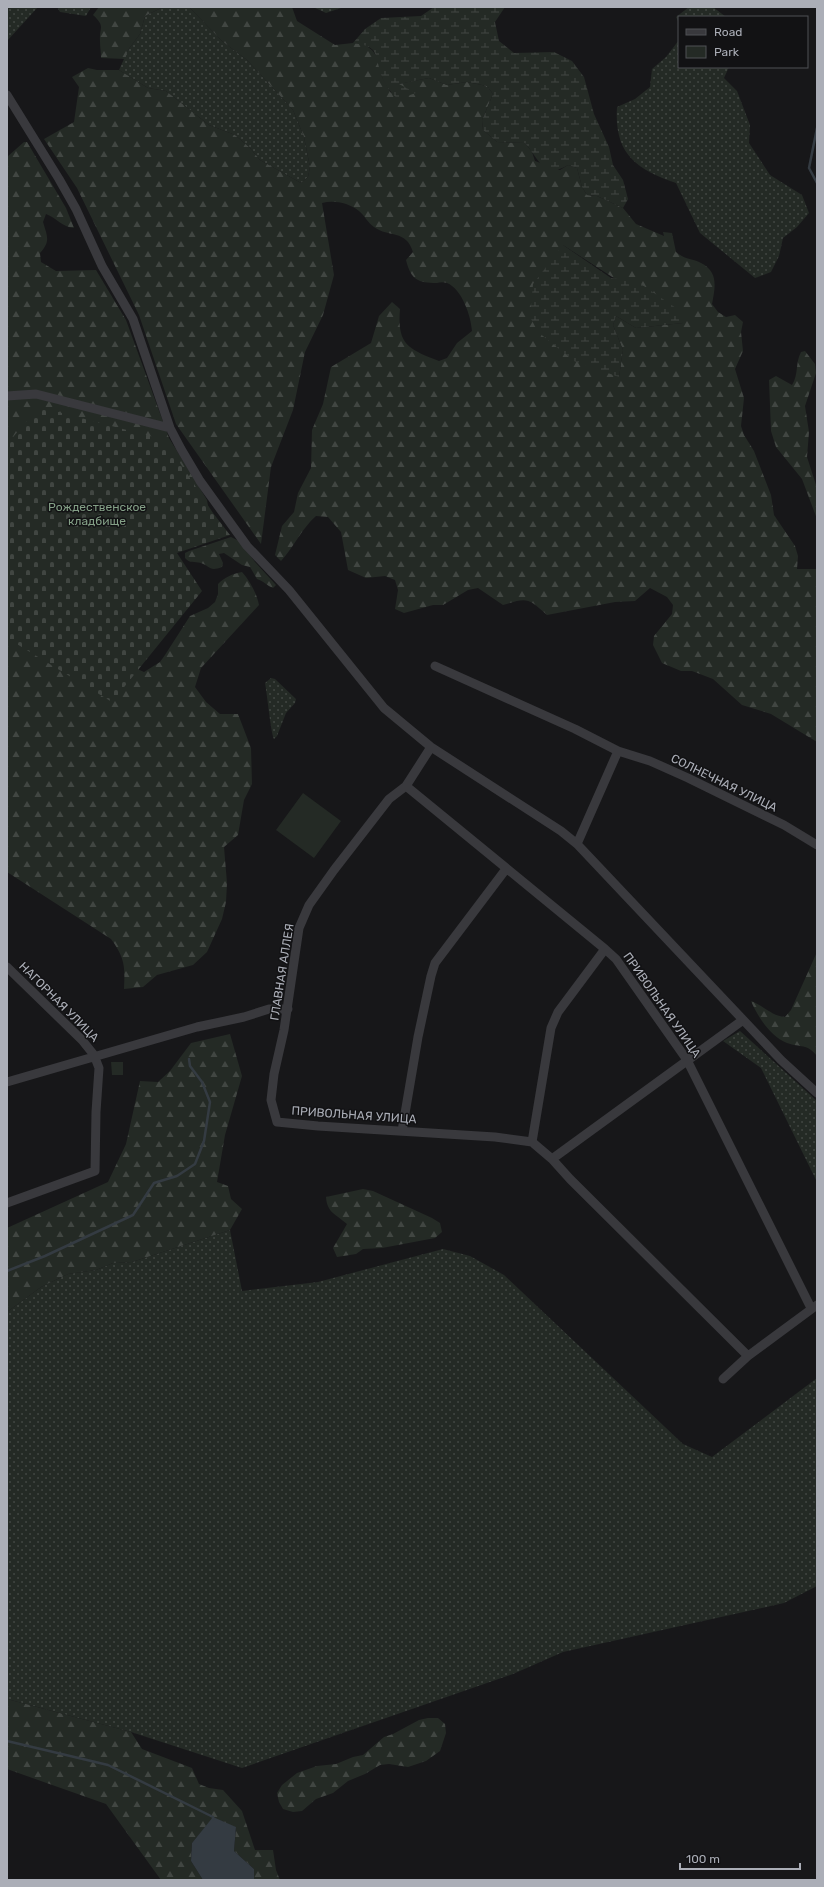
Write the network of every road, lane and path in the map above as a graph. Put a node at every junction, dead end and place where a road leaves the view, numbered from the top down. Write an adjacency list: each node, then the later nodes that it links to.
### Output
1 (7, 95): 3 (street)
2 (7, 396): 3 (street)
3 (170, 428): 5 (street)
4 (435, 666): 6 (street, СОЛНЕЧНАЯ УЛИЦА)
5 (431, 747): 7 (street, ГЛАВНАЯ АЛЛЕЯ); 8 (street)
6 (618, 751): 8 (street); 9 (street, СОЛНЕЧНАЯ УЛИЦА)
7 (406, 786): 10 (street, ПРИВОЛЬНАЯ УЛИЦА); 13 (street, ГЛАВНАЯ АЛЛЕЯ)
8 (577, 844): 14 (street)
9 (817, 844)
10 (506, 869): 11 (street, ПРИВОЛЬНАЯ УЛИЦА); 20 (street)
11 (606, 949): 16 (street, ПРИВОЛЬНАЯ УЛИЦА); 21 (street)
12 (7, 967): 15 (street, НАГОРНАЯ УЛИЦА)
13 (288, 1009): 15 (street); 19 (street, ГЛАВНАЯ АЛЛЕЯ)
14 (743, 1020): 16 (street); 18 (street)
15 (94, 1055): 17 (street); 23 (street)
16 (687, 1060): 22 (street); 24 (street, ПРИВОЛЬНАЯ УЛИЦА)
17 (7, 1082)
18 (817, 1093)
19 (277, 1122): 20 (street, ПРИВОЛЬНАЯ УЛИЦА)
20 (402, 1131): 21 (street, ПРИВОЛЬНАЯ УЛИЦА)
21 (532, 1142): 22 (street)
22 (552, 1159): 25 (street)
23 (7, 1203)
24 (814, 1306): 25 (street, ПРИВОЛЬНАЯ УЛИЦА)
25 (748, 1356): 26 (street, ПРИВОЛЬНАЯ УЛИЦА)
26 (723, 1379)

